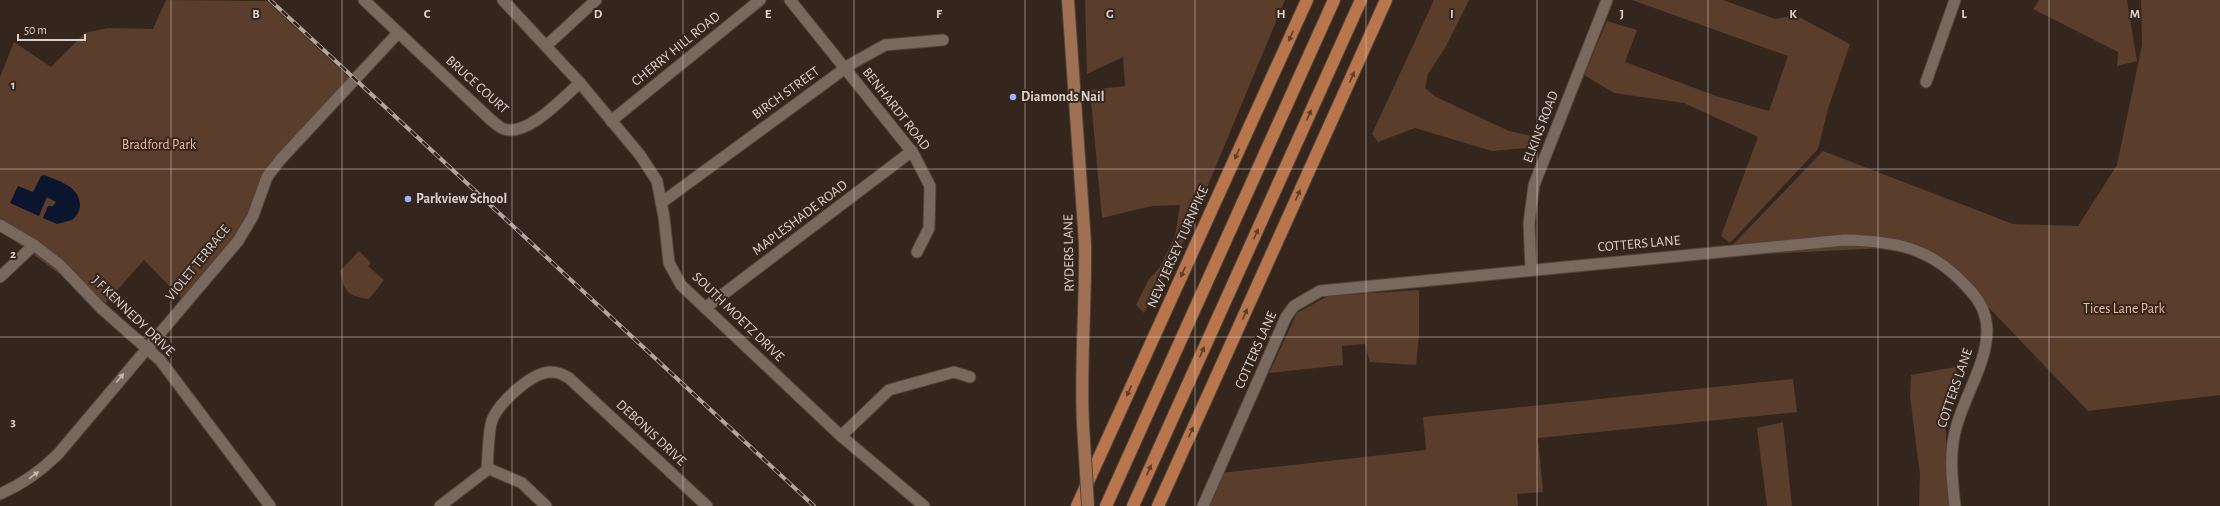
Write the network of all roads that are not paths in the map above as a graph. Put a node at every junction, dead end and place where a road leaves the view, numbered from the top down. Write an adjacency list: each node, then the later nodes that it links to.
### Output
1 (364, 0): 13 (street, BRUCE COURT)
2 (503, 0): 15 (street, SOUTH MOETZ DRIVE)
3 (596, 0): 15 (street)
4 (760, 0): 19 (street, CHERRY HILL ROAD)
5 (790, 0): 16 (street, BENHARDT ROAD)
6 (1068, 0): 39 (main road, RYDERS LANE, bridge)
7 (1307, 0): 38 (highway, NEW JERSEY TURNPIKE, one-way to 38)
8 (1334, 0): 40 (highway)
9 (1361, 0): 41 (highway, one-way to 9)
10 (1386, 0): 42 (highway, one-way to 10)
11 (1606, 0): 25 (street, ELKINS ROAD)
12 (1955, 0): 17 (street)
13 (398, 33): 18 (street, BRUCE COURT); 28 (street, VIOLET TERRACE)
14 (943, 40): 16 (street, BIRCH STREET)
15 (546, 46): 18 (street, SOUTH MOETZ DRIVE)
16 (845, 68): 20 (street, BENHARDT ROAD); 21 (street, BIRCH STREET)
17 (1926, 82)
18 (580, 83): 19 (street, SOUTH MOETZ DRIVE)
19 (611, 121): 21 (street, SOUTH MOETZ DRIVE)
20 (912, 151): 24 (street, BENHARDT ROAD); 27 (street, MAPLESHADE ROAD)
21 (661, 203): 27 (street, SOUTH MOETZ DRIVE)
22 (0, 225): 23 (street, J F KENNEDY DRIVE)
23 (34, 245): 26 (street); 28 (street, J F KENNEDY DRIVE)
24 (917, 252)
25 (1531, 270): 43 (street, COTTERS LANE); 44 (street, COTTERS LANE)
26 (0, 277)
27 (706, 308): 30 (street, SOUTH MOETZ DRIVE)
28 (146, 347): 32 (street, VIOLET TERRACE, one-way to 28); 33 (street, J F KENNEDY DRIVE)
29 (970, 377): 30 (street)
30 (841, 436): 37 (street, SOUTH MOETZ DRIVE)
31 (487, 468): 34 (street); 35 (street); 36 (street, DEBONIS DRIVE)
32 (0, 494)
33 (270, 506)
34 (440, 506)
35 (546, 506)
36 (708, 506)
37 (924, 506)
38 (1077, 506)
39 (1088, 506)
40 (1106, 506)
41 (1133, 506)
42 (1158, 506)
43 (1203, 506)
44 (1955, 506)

